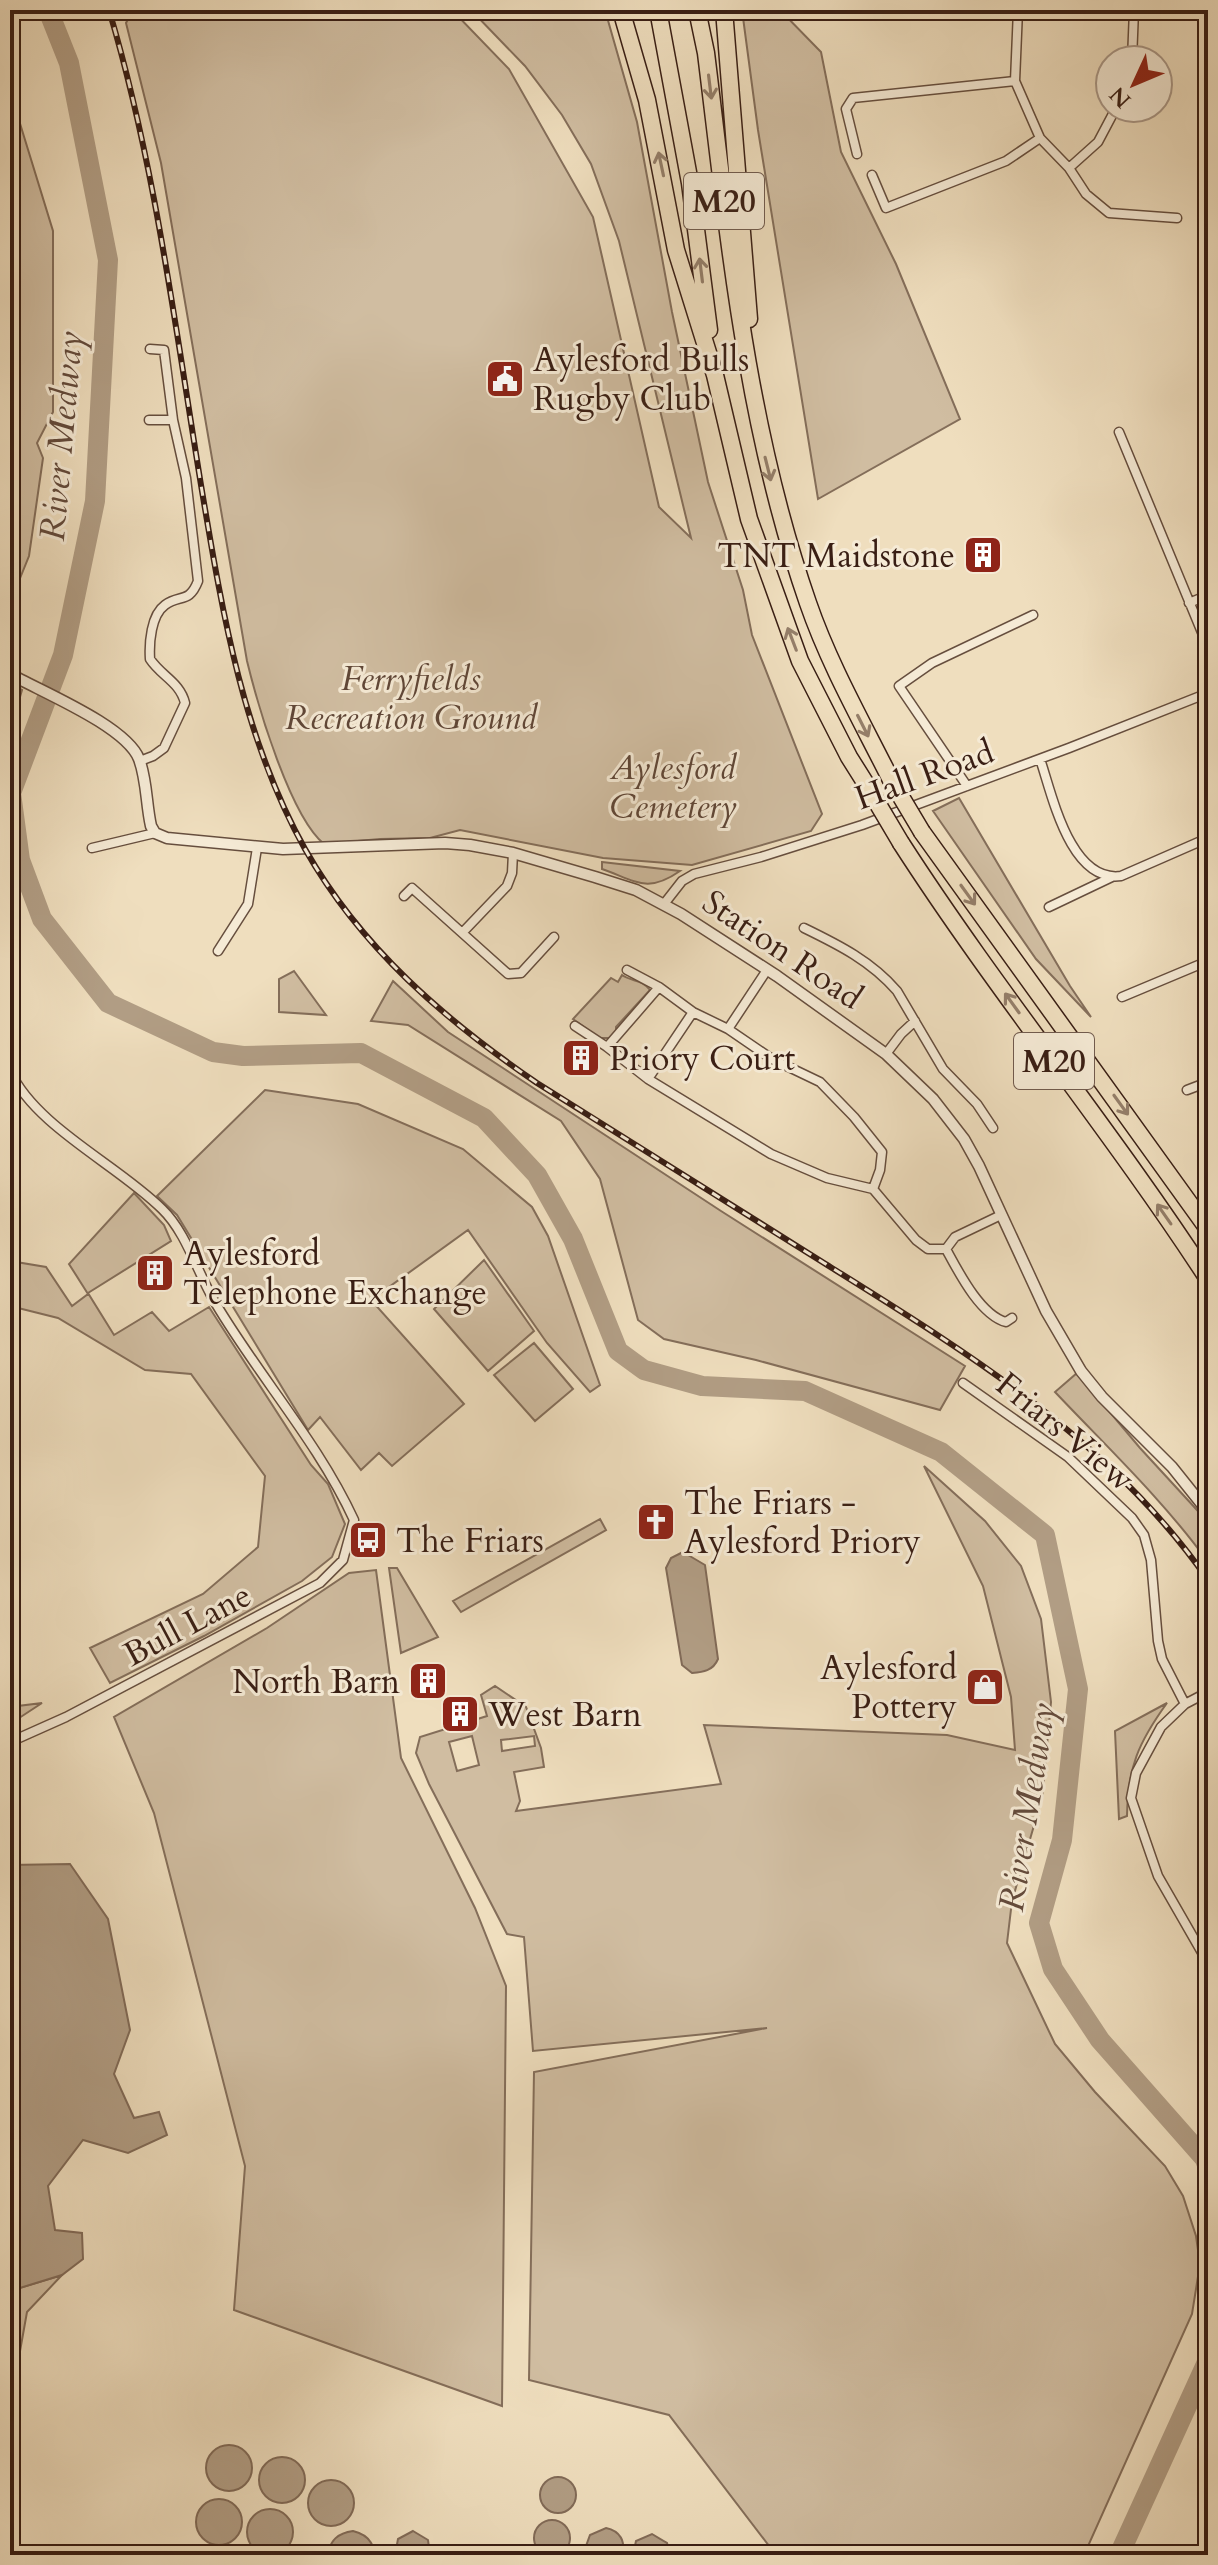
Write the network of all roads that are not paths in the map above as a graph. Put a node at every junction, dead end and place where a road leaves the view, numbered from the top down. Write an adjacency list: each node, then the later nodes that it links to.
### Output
1 (621, 10): 18 (highway, M20, one-way to 1)
2 (658, 10): 18 (highway, M20, one-way to 2)
3 (697, 10): 19 (highway, M20, one-way to 19)
4 (724, 10): 19 (highway, M20)
5 (1018, 10): 10 (street)
6 (1134, 10): 9 (street)
7 (1181, 10): 8 (street)
8 (1208, 13)
9 (1133, 44)
10 (1015, 81): 12 (street); 13 (street)
11 (1108, 124): 14 (street)
12 (1040, 138): 14 (street); 15 (street)
13 (857, 154)
14 (1069, 168): 16 (street)
15 (872, 175)
16 (1177, 218)
17 (150, 349): 21 (street)
18 (715, 375): 65 (highway, M20, one-way to 18, bridge)
19 (753, 393): 63 (highway, M20, one-way to 63, bridge)
20 (149, 420): 21 (street)
21 (173, 420): 30 (street)
22 (1119, 432): 24 (street)
23 (1208, 595): 24 (street)
24 (1189, 603): 26 (street)
25 (1033, 615): 31 (street)
26 (1208, 647)
27 (10, 674): 30 (street)
28 (1208, 693): 29 (street, Hall Road)
29 (1040, 759): 31 (street, Hall Road); 37 (street)
30 (140, 761): 32 (street)
31 (967, 786): 39 (street, Hall Road)
32 (155, 833): 34 (street, Station Road); 35 (street, Station Road)
33 (1208, 841): 37 (street)
34 (92, 848)
35 (257, 848): 36 (street, Station Road); 44 (street)
36 (513, 853): 39 (street, Station Road); 42 (street)
37 (1112, 877): 40 (street)
38 (404, 896): 42 (street)
39 (664, 904): 47 (street, Station Road)
40 (1049, 907)
41 (804, 928): 51 (street)
42 (463, 932): 43 (street)
43 (554, 937)
44 (218, 951)
45 (1208, 961): 49 (street)
46 (627, 970): 48 (street)
47 (767, 970): 53 (street); 55 (street, Station Road)
48 (659, 987): 50 (street); 54 (street)
49 (1122, 997)
50 (693, 1012): 53 (street); 57 (street)
51 (915, 1021): 55 (street); 60 (street)
52 (575, 1026): 54 (street)
53 (728, 1029): 61 (street)
54 (607, 1047): 57 (street)
55 (886, 1054): 62 (street, Station Road)
56 (10, 1071): 71 (street, Bull Lane)
57 (648, 1079): 61 (street)
58 (1208, 1082): 59 (street)
59 (1187, 1090)
60 (993, 1128)
61 (873, 1189): 64 (street)
62 (1001, 1215): 64 (street); 68 (street, Station Road)
63 (1208, 1229)
64 (946, 1249): 66 (street)
65 (1208, 1279)
66 (1012, 1318)
67 (963, 1383): 70 (street, Friars View)
68 (1208, 1512)
69 (1208, 1692): 70 (street)
70 (1185, 1704): 72 (street)
71 (10, 1742)
72 (1208, 1963)

